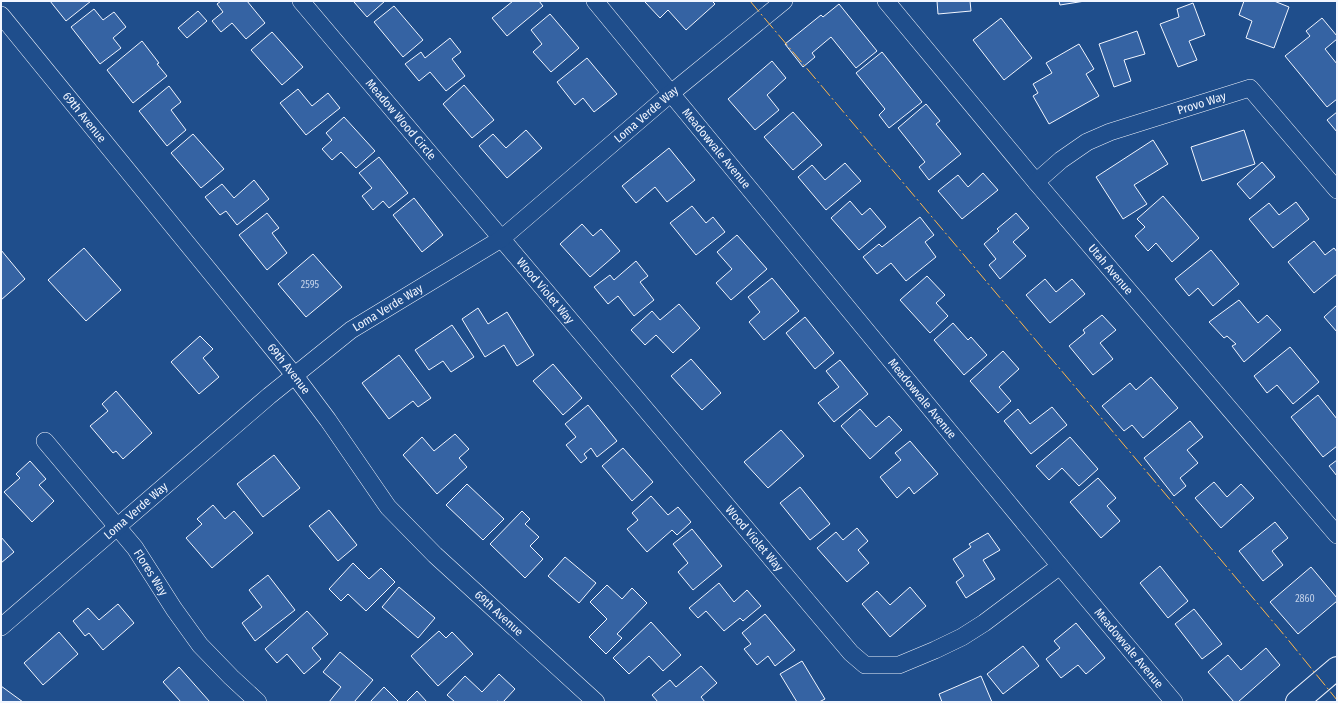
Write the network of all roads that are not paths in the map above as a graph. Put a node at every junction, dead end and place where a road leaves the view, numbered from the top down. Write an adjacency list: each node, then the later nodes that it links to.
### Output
1 (301, 1): 9 (street, Meadow Wood Circle)
2 (595, 1): 6 (street)
3 (784, 1): 6 (street, Loma Verde Way)
4 (886, 1): 7 (street, Utah Avenue)
5 (1, 15): 10 (street, 69th Avenue)
6 (670, 94): 9 (street, Loma Verde Way); 14 (street, Meadowvale Avenue)
7 (1036, 182): 8 (street, Provo Way); 13 (street, Utah Avenue)
8 (1337, 190)
9 (501, 239): 10 (street, Loma Verde Way); 14 (street, Wood Violet Way)
10 (294, 376): 12 (street, Loma Verde Way); 18 (street, 69th Avenue)
11 (45, 441): 12 (street, Flores Way)
12 (118, 528): 15 (street, Loma Verde Way); 17 (street, Flores Way)
13 (1337, 535)
14 (1060, 566): 19 (street, Meadowvale Avenue)
15 (1, 627)
16 (1337, 668): 20 (street)
17 (258, 702)
18 (596, 702)
19 (1174, 702)
20 (1298, 702)

